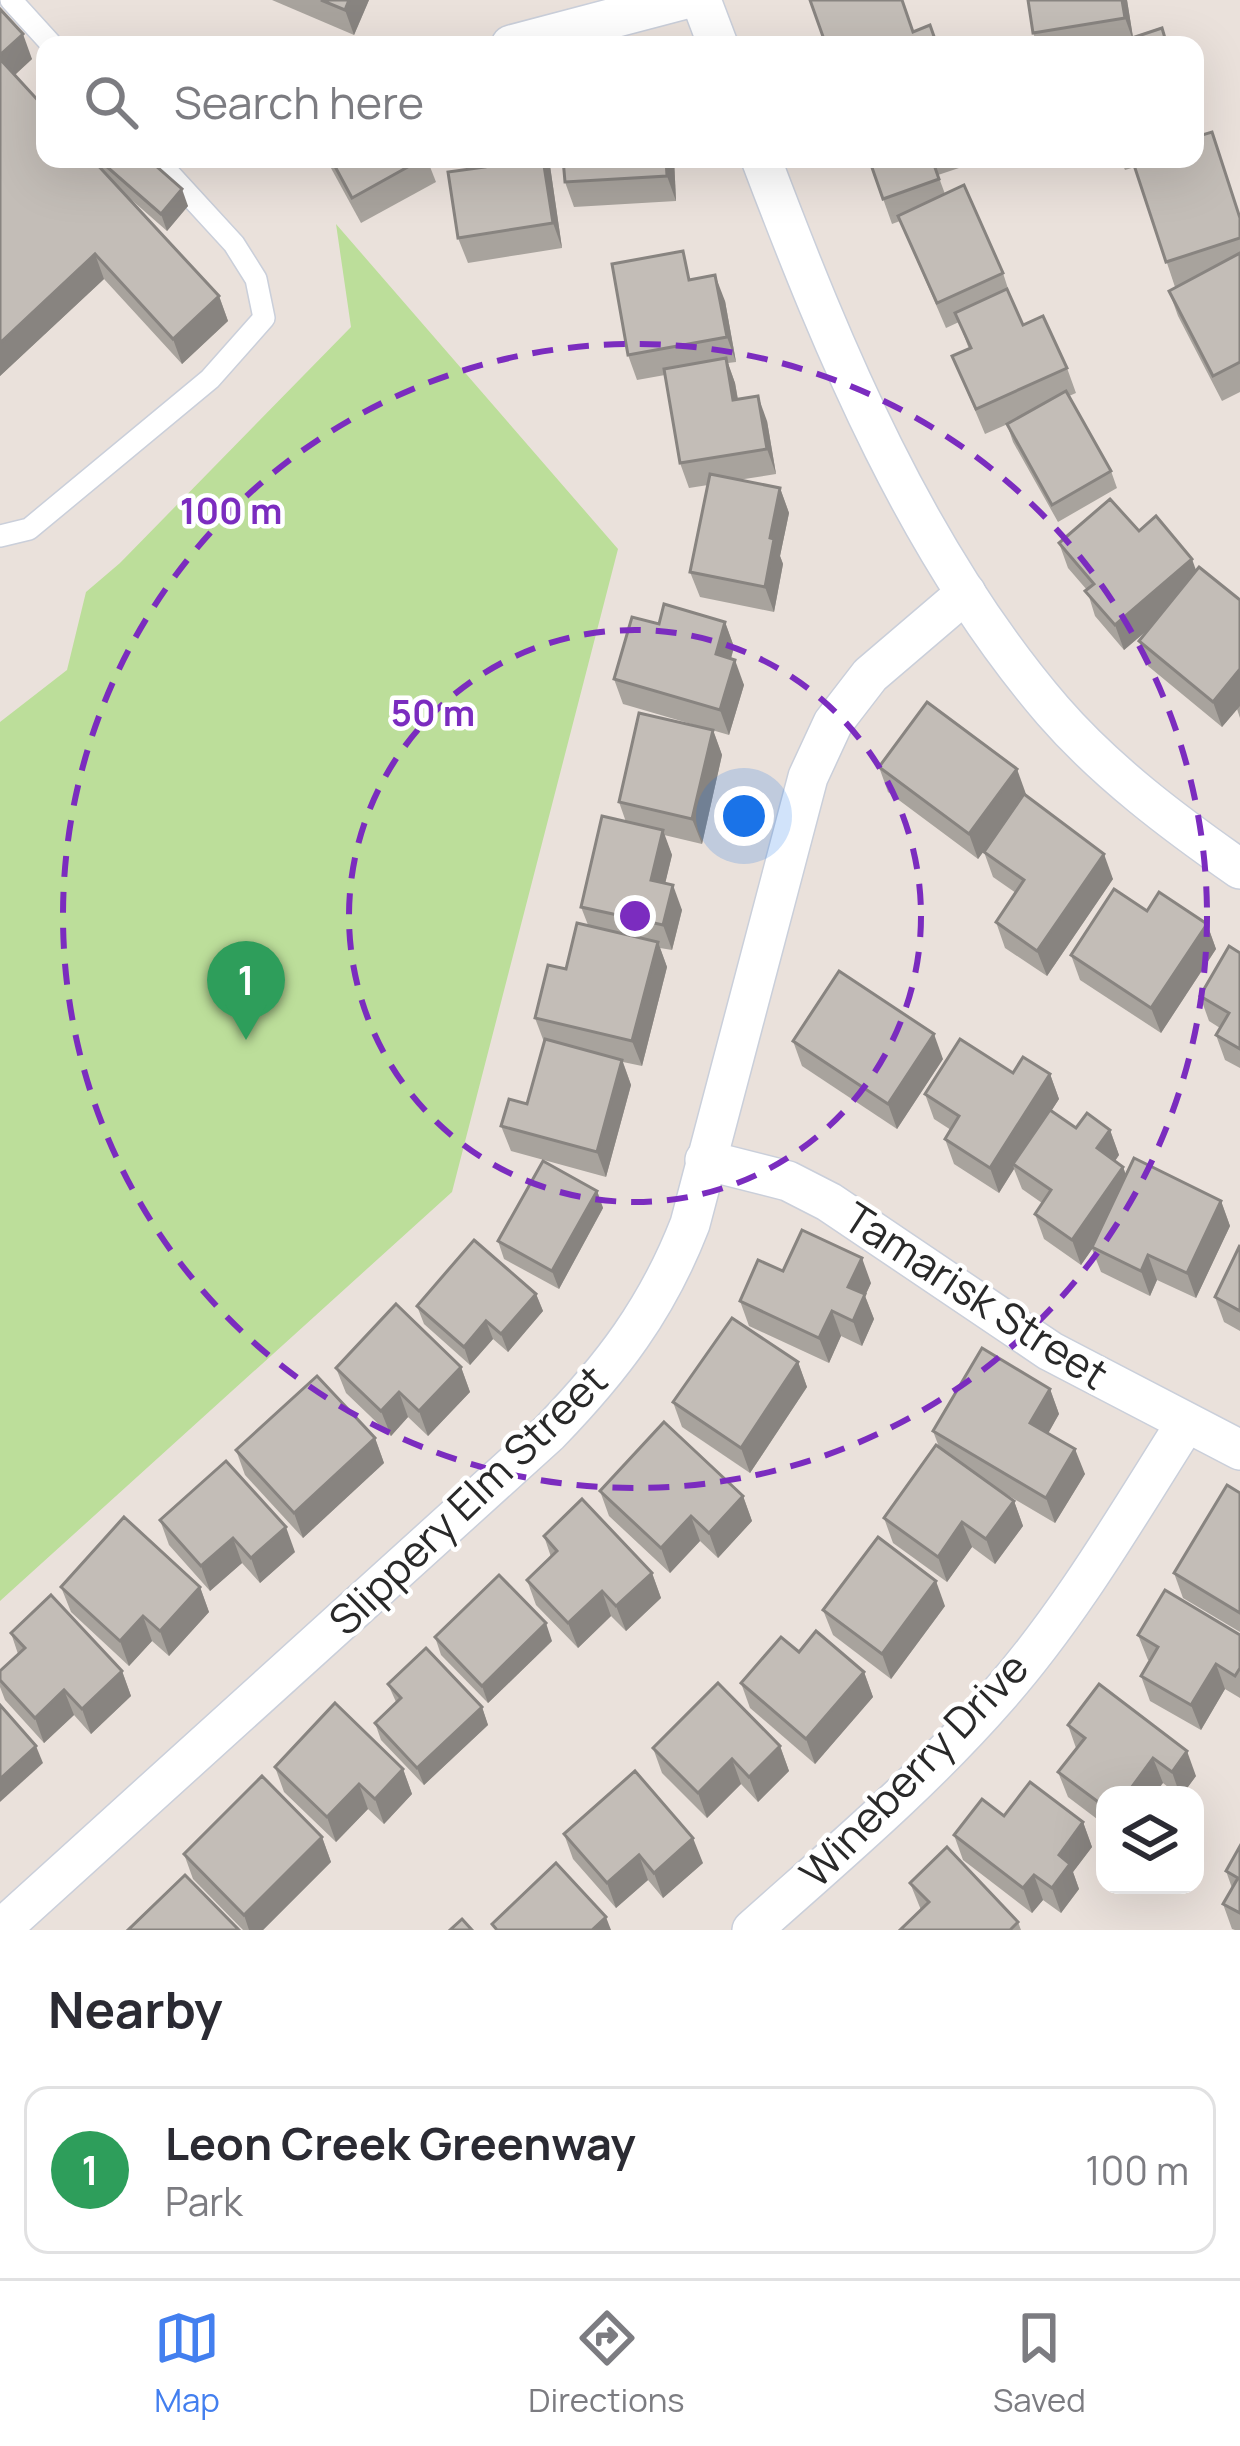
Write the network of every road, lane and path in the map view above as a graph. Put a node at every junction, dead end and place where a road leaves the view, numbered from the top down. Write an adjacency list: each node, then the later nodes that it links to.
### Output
1 (11, 0): 4 (lane)
2 (682, 0): 5 (street)
3 (701, 0): 6 (street)
4 (44, 36)
5 (545, 36)
6 (715, 36)
7 (165, 168): 9 (lane)
8 (765, 168): 10 (street)
9 (0, 536)
10 (966, 593): 11 (street); 12 (street, Slippery Elm Street)
11 (1240, 869)
12 (705, 1160): 13 (street, Tamarisk Street); 15 (street, Slippery Elm Street)
13 (1186, 1423): 14 (street, Tamarisk Street); 16 (street, Wineberry Drive)
14 (1240, 1450)
15 (0, 1930)
16 (752, 1930)

